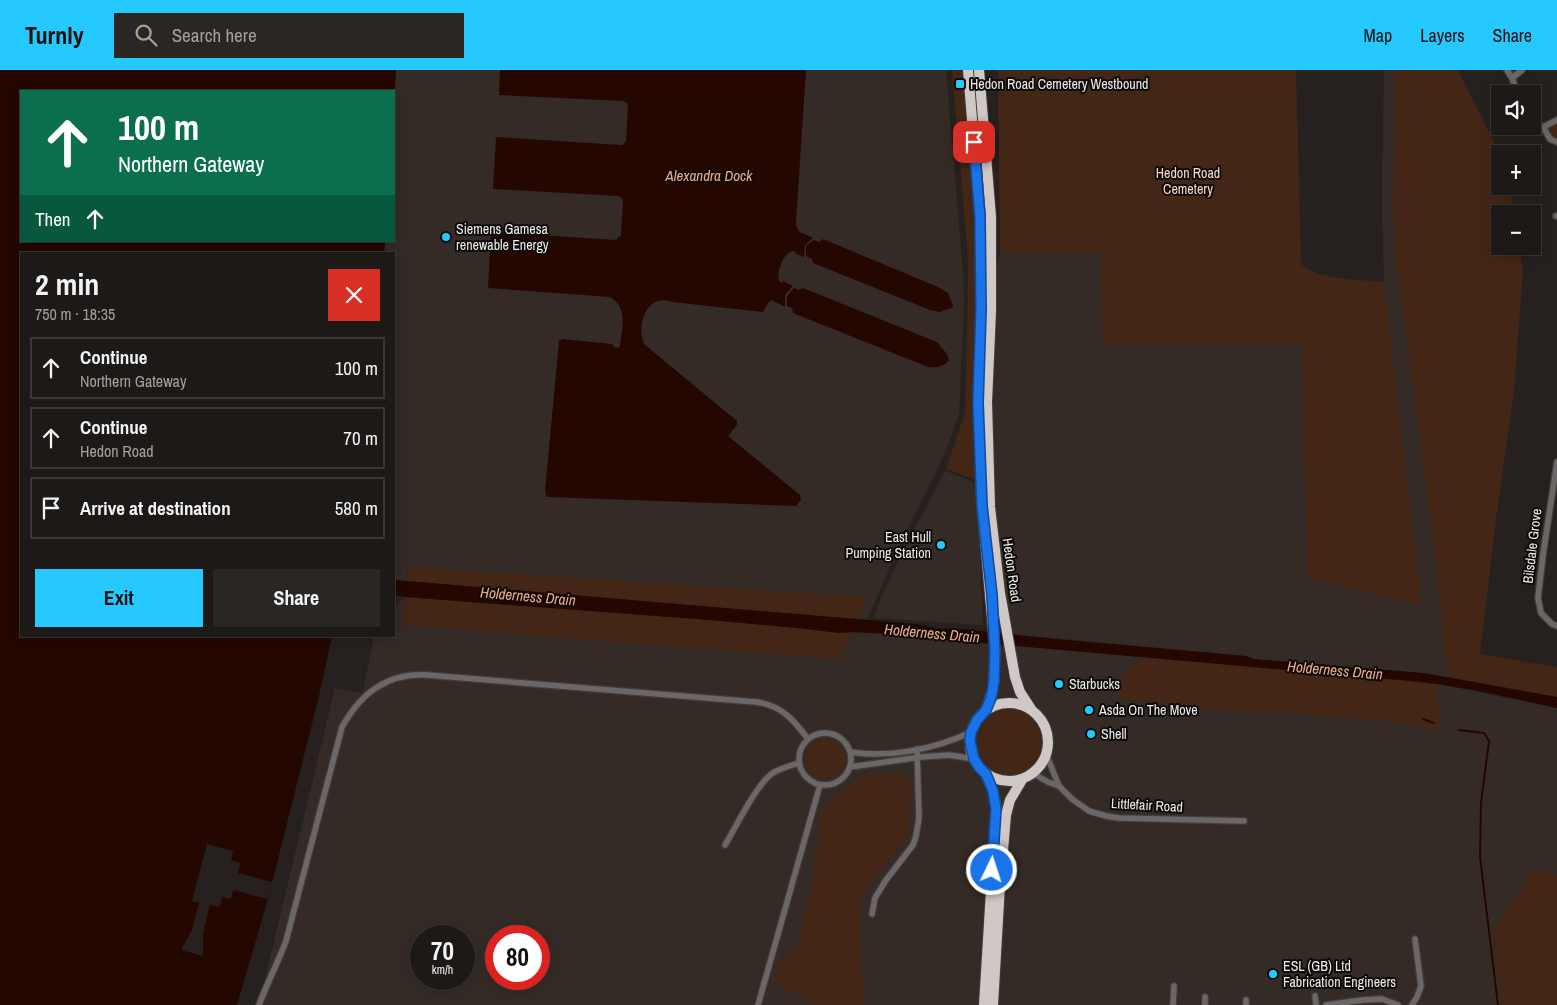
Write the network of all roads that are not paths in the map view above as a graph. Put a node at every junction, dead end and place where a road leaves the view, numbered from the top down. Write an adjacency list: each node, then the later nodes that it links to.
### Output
1 (968, 70): 13 (highway, Hedon Road)
2 (979, 70): 12 (highway, Hedon Road)
3 (1506, 70): 5 (street)
4 (1522, 70): 5 (street)
5 (1512, 78): 6 (street)
6 (1515, 85)
7 (1557, 120): 8 (street)
8 (1543, 127): 9 (street)
9 (1557, 142)
10 (1557, 462): 11 (street, Bilsdale Grove)
11 (1557, 626)
12 (1031, 709): 13 (highway); 18 (highway)
13 (986, 710): 14 (highway)
14 (971, 732): 16 (street); 20 (highway)
15 (808, 738): 17 (street); 21 (street); 36 (street)
16 (916, 749): 17 (street); 19 (street)
17 (850, 752): 22 (street)
18 (1046, 754): 23 (highway); 27 (street, Littlefair Road)
19 (918, 758): 20 (street); 22 (street); 30 (street)
20 (974, 759): 24 (highway)
21 (799, 763): 26 (street); 29 (street)
22 (850, 767): 26 (street)
23 (1033, 773): 25 (highway); 27 (street, Littlefair Road)
24 (986, 774): 25 (highway); 38 (highway)
25 (1022, 780): 39 (highway)
26 (820, 785): 37 (street)
27 (1059, 786): 28 (street, Littlefair Road)
28 (1244, 820)
29 (725, 845)
30 (872, 914)
31 (1415, 939): 44 (street)
32 (1174, 986): 40 (street)
33 (1315, 996): 42 (street)
34 (1205, 997): 41 (street)
35 (1329, 1004): 43 (street)
36 (259, 1005)
37 (758, 1005)
38 (984, 1005)
39 (992, 1005)
40 (1173, 1005)
41 (1204, 1005)
42 (1316, 1005)
43 (1398, 1005)
44 (1412, 1005)

